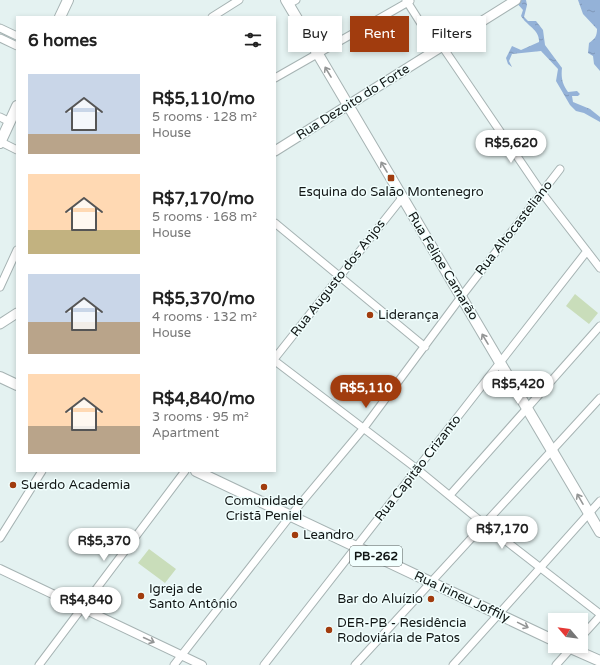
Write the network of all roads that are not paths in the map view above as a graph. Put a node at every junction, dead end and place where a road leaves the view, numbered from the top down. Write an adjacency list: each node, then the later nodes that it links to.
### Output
1 (68, 0): 6 (main road)
2 (239, 0): 7 (street)
3 (516, 0): 9 (main road, Rua Dezoito do Forte)
4 (408, 1): 8 (street); 16 (street)
5 (290, 2): 16 (main road, Rua Felipe Camarão)
6 (60, 16)
7 (214, 16)
8 (417, 16)
9 (486, 18)
10 (0, 28): 11 (street)
11 (16, 36)
12 (0, 38): 13 (street)
13 (16, 46)
14 (432, 52): 18 (main road, Rua Dezoito do Forte)
15 (446, 52): 26 (street)
16 (317, 54): 17 (street); 18 (main road, Rua Felipe Camarão, one-way to 16)
17 (276, 77)
18 (347, 106): 24 (main road, Rua Dezoito do Forte); 27 (main road, Rua Felipe Camarão, one-way to 18)
19 (16, 108): 21 (main road)
20 (0, 118): 21 (street)
21 (10, 122): 22 (main road)
22 (0, 142): 23 (street)
23 (16, 150)
24 (276, 150)
25 (560, 169): 26 (street, Rua Altocasteliano)
26 (542, 193): 29 (street); 34 (street, Rua Altocasteliano)
27 (402, 198): 32 (street, Rua Augusto dos Anjos); 34 (main road, Rua Felipe Camarão)
28 (276, 225): 32 (street)
29 (587, 251): 31 (street); 41 (street, Rua Capitão Crizanto)
30 (16, 252): 33 (street)
31 (600, 268)
32 (339, 277): 38 (street); 39 (street, Rua Augusto dos Anjos)
33 (0, 287)
34 (460, 297): 38 (street, Rua Altocasteliano); 41 (main road, Rua Felipe Camarão, one-way to 34)
35 (16, 314): 36 (main road)
36 (0, 324)
37 (600, 326): 45 (street)
38 (425, 347): 46 (street, Rua Altocasteliano)
39 (276, 357)
40 (276, 362): 46 (street)
41 (500, 363): 45 (main road, Rua Felipe Camarão); 48 (street, Rua Capitão Crizanto)
42 (0, 377): 43 (main road)
43 (16, 385)
44 (600, 398): 47 (street)
45 (527, 409): 47 (main road, Rua Felipe Camarão); 52 (street)
46 (364, 429): 48 (street); 55 (street, Rua Altocasteliano)
47 (552, 450): 54 (main road, Rua Felipe Camarão, one-way to 47); 56 (street)
48 (418, 469): 52 (street); 59 (street, Rua Capitão Crizanto)
49 (41, 472): 58 (street)
50 (184, 472): 63 (street)
51 (198, 472): 55 (main road, Rua Irineu Joffily / PB-262)
52 (450, 495): 56 (street)
53 (600, 500): 54 (street)
54 (588, 512): 57 (main road, Rua Felipe Camarão); 60 (street)
55 (291, 515): 59 (main road, Rua Irineu Joffily / PB-262); 70 (street, Rua Altocasteliano)
56 (484, 524): 60 (street); 62 (street)
57 (600, 532)
58 (0, 538)
59 (356, 547): 62 (main road, Rua Irineu Joffily / PB-262); 75 (street, Rua Capitão Crizanto)
60 (540, 567): 64 (street); 65 (street)
61 (0, 569): 63 (street)
62 (430, 583): 64 (main road, Rua Irineu Joffily / PB-262); 76 (street)
63 (81, 608): 70 (street, one-way to 70); 72 (street)
64 (498, 614): 67 (main road, Rua Irineu Joffily / PB-262, one-way to 67); 77 (street)
65 (600, 615): 66 (street)
66 (588, 629)
67 (548, 638)
68 (565, 653): 78 (street)
69 (583, 653): 71 (main road)
70 (182, 655): 73 (street, Rua Altocasteliano); 74 (street)
71 (600, 661)
72 (39, 665)
73 (174, 665)
74 (202, 665)
75 (264, 665)
76 (355, 665)
77 (453, 665)
78 (556, 665)

